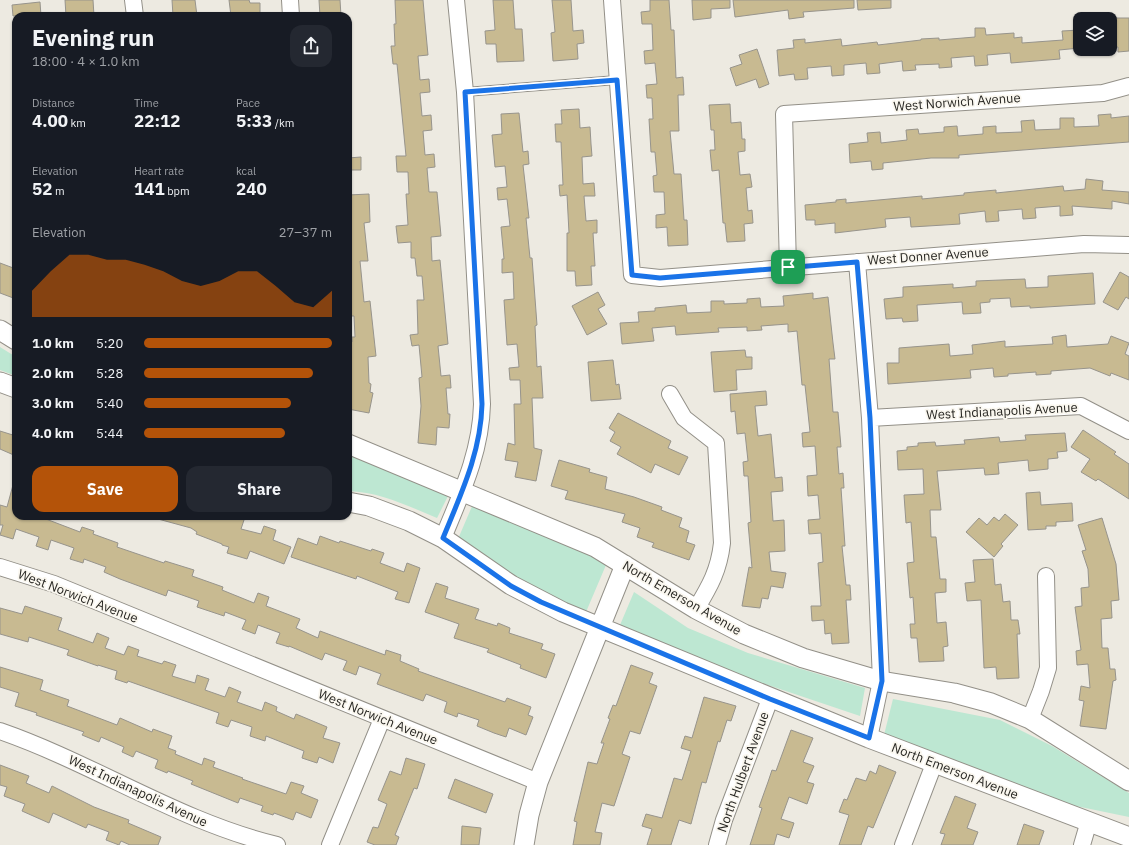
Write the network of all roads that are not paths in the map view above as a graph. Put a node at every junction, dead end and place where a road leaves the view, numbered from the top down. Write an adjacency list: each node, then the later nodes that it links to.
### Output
1 (133, 0): 5 (street)
2 (290, 0): 6 (street)
3 (456, 0): 9 (street)
4 (612, 0): 7 (street)
5 (134, 12)
6 (291, 12)
7 (617, 80): 9 (lane); 12 (street, West Donner Avenue)
8 (1129, 86): 12 (street, West Norwich Avenue)
9 (465, 92): 21 (street)
10 (1129, 246): 11 (street, West Donner Avenue)
11 (857, 262): 12 (street, West Donner Avenue); 18 (street)
12 (788, 267)
13 (0, 330): 14 (street)
14 (12, 338)
15 (0, 382): 16 (street)
16 (12, 386)
17 (670, 394): 27 (street)
18 (870, 418): 19 (street, West Indianapolis Avenue); 29 (street)
19 (1129, 431)
20 (352, 446): 21 (street, North Emerson Avenue)
21 (462, 490): 23 (street); 24 (street, North Emerson Avenue)
22 (352, 503): 23 (street, North Emerson Avenue)
23 (443, 538): 28 (street, North Emerson Avenue)
24 (625, 565): 27 (street, North Emerson Avenue); 28 (street)
25 (0, 567): 31 (street, West Norwich Avenue)
26 (1046, 576): 32 (street)
27 (696, 609): 29 (street, North Emerson Avenue)
28 (600, 627): 30 (street, North Emerson Avenue); 37 (street)
29 (882, 681): 32 (street, North Emerson Avenue); 34 (street)
30 (770, 699): 34 (street, North Emerson Avenue); 44 (street, North Hulbert Avenue)
31 (382, 719): 37 (street, West Norwich Avenue); 41 (street)
32 (1030, 719): 36 (street, North Emerson Avenue)
33 (0, 731): 42 (street, West Indianapolis Avenue)
34 (869, 738): 35 (street, North Emerson Avenue)
35 (934, 764): 38 (street, North Emerson Avenue); 45 (street)
36 (1129, 781)
37 (538, 782): 43 (street)
38 (1089, 821): 39 (street); 40 (street, North Emerson Avenue); 46 (street)
39 (1129, 829)
40 (1129, 837)
41 (331, 844)
42 (277, 845)
43 (524, 845)
44 (717, 845)
45 (904, 845)
46 (1082, 845)

